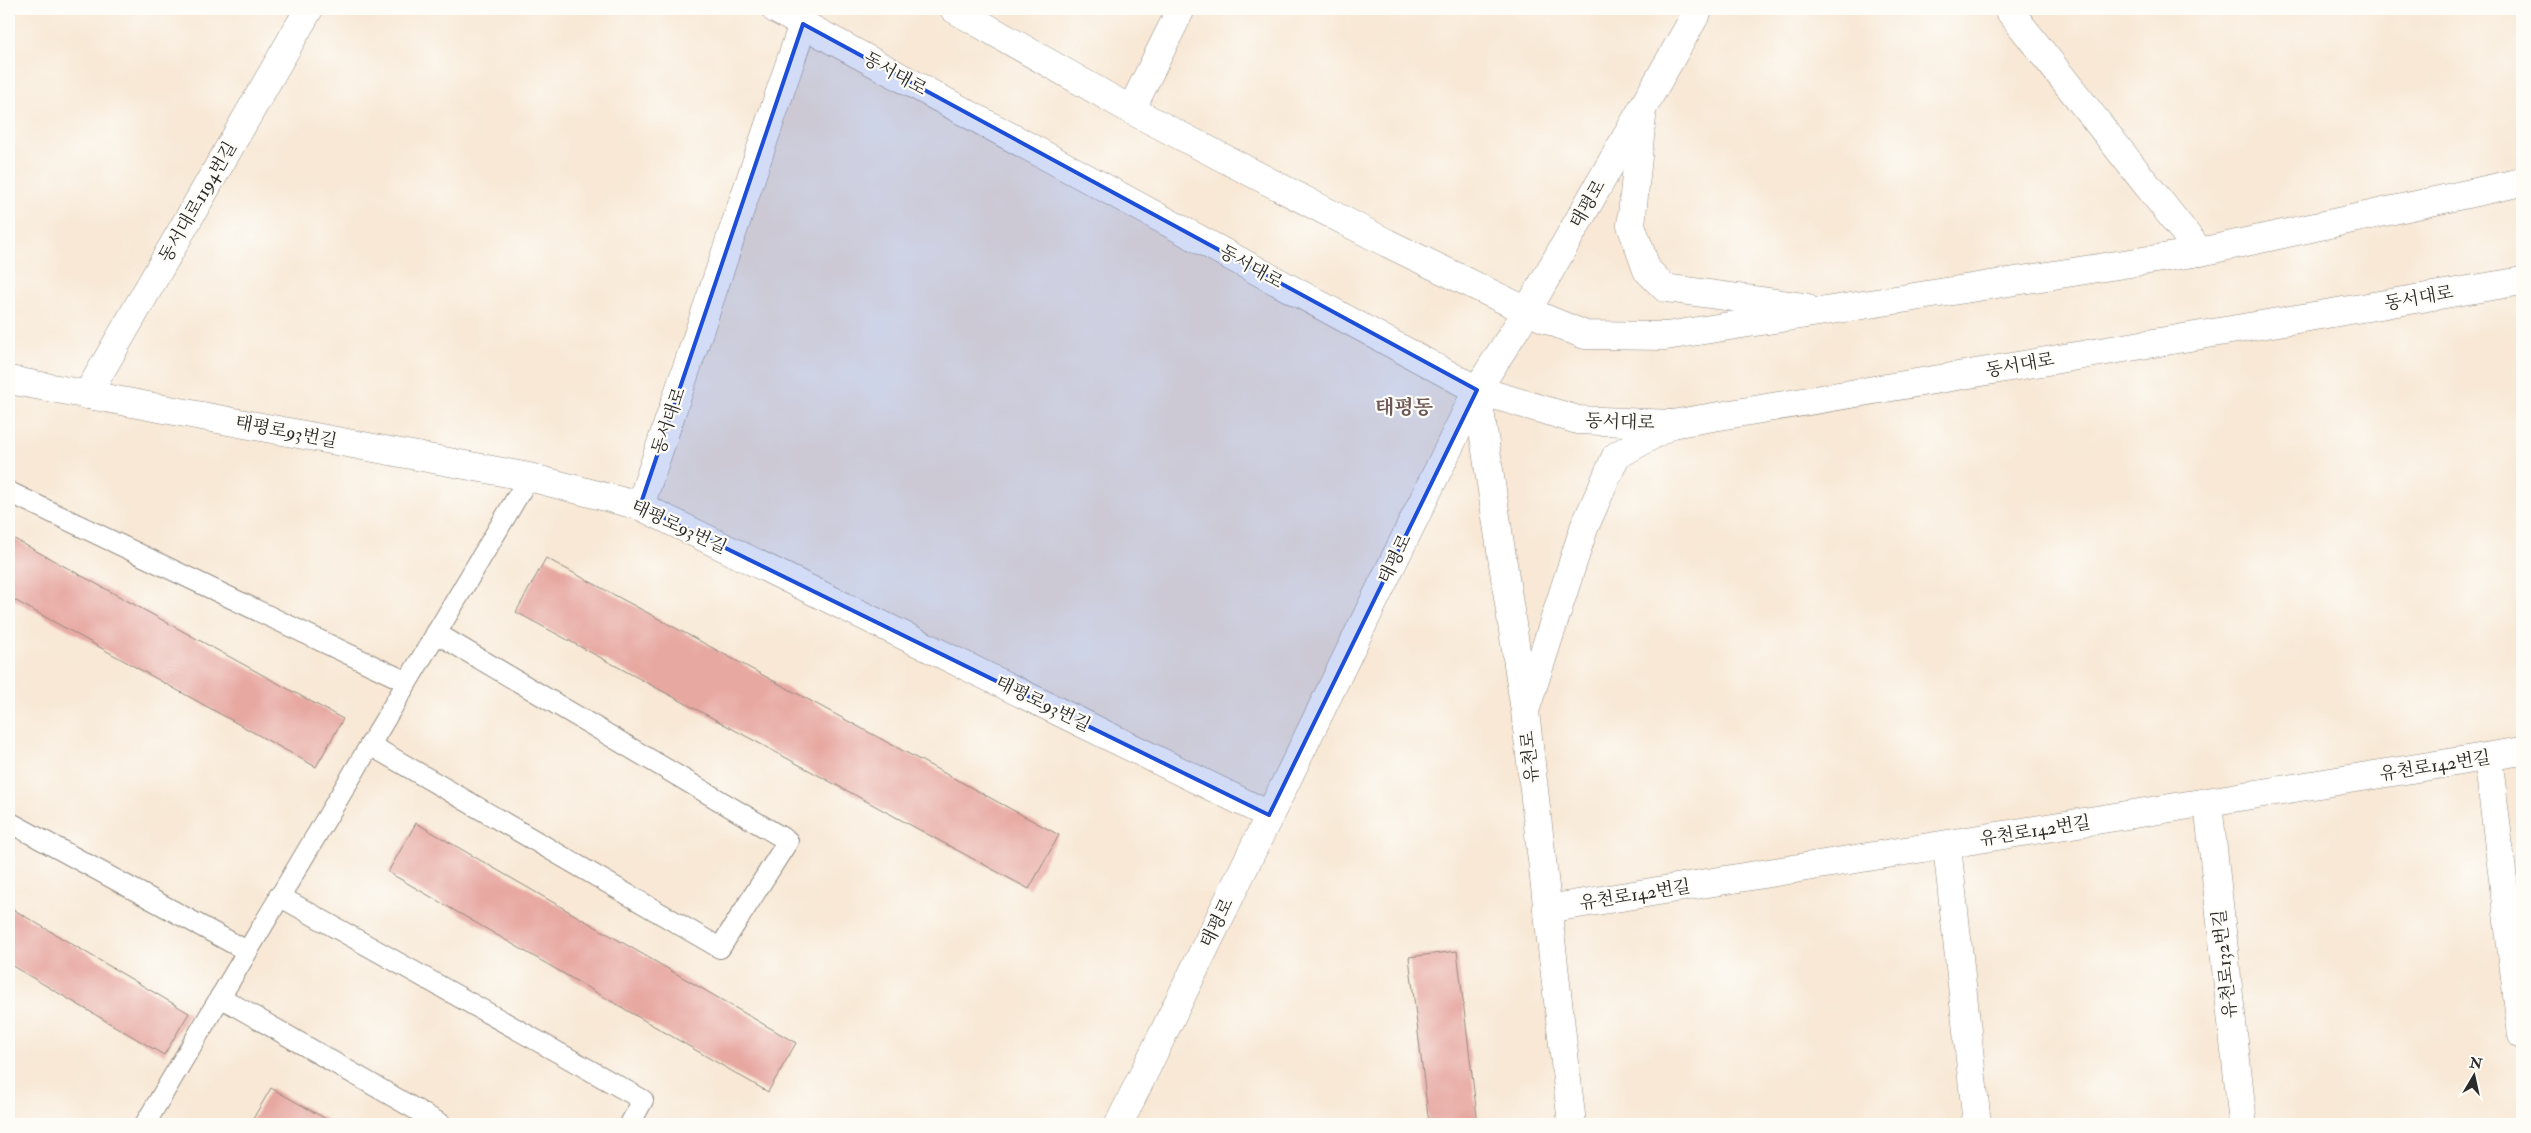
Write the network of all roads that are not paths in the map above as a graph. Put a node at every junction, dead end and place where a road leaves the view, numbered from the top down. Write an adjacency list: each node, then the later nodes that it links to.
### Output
1 (309, 9): 17 (street, 동서대로1194번길)
2 (775, 9): 7 (street, 동서대로)
3 (954, 9): 9 (street)
4 (1181, 9): 9 (street)
5 (1699, 9): 8 (street, 태평로)
6 (2008, 9): 11 (street)
7 (803, 24): 16 (street, 동서대로); 21 (street, 동서대로)
8 (1643, 107): 13 (street, 태평로); 14 (street)
9 (1131, 110): 13 (street)
10 (2522, 182): 11 (street)
11 (2200, 252): 14 (street)
12 (2522, 281): 18 (street, 동서대로)
13 (1527, 311): 14 (street); 16 (street, 태평로)
14 (1836, 311)
15 (9, 380): 17 (street, 태평로93번길)
16 (1477, 390): 18 (street, 동서대로); 24 (street, 유천로); 29 (street, 태평로)
17 (87, 395): 19 (street, 태평로93번길)
18 (1672, 424): 24 (street)
19 (529, 477): 21 (street, 태평로93번길); 22 (lane)
20 (9, 492): 23 (lane)
21 (640, 506): 29 (street, 태평로93번길)
22 (436, 633): 23 (lane); 25 (lane)
23 (408, 682): 25 (lane)
24 (1525, 711): 33 (street, 유천로)
25 (370, 745): 32 (lane)
26 (2522, 751): 27 (street, 유천로142번길)
27 (2488, 757): 28 (street, 유천로142번길); 36 (street)
28 (2208, 803): 31 (street, 유천로142번길); 43 (street, 유천로132번길)
29 (1269, 815): 40 (street, 태평로)
30 (9, 822): 34 (lane)
31 (1947, 846): 33 (street, 유천로142번길); 42 (street)
32 (280, 896): 34 (lane); 39 (lane)
33 (1547, 909): 41 (street, 유천로)
34 (247, 951): 35 (lane)
35 (220, 997): 37 (lane); 38 (lane)
36 (2522, 1035)
37 (145, 1124)
38 (441, 1124)
39 (630, 1124)
40 (1119, 1124)
41 (1572, 1124)
42 (1976, 1124)
43 (2243, 1124)

